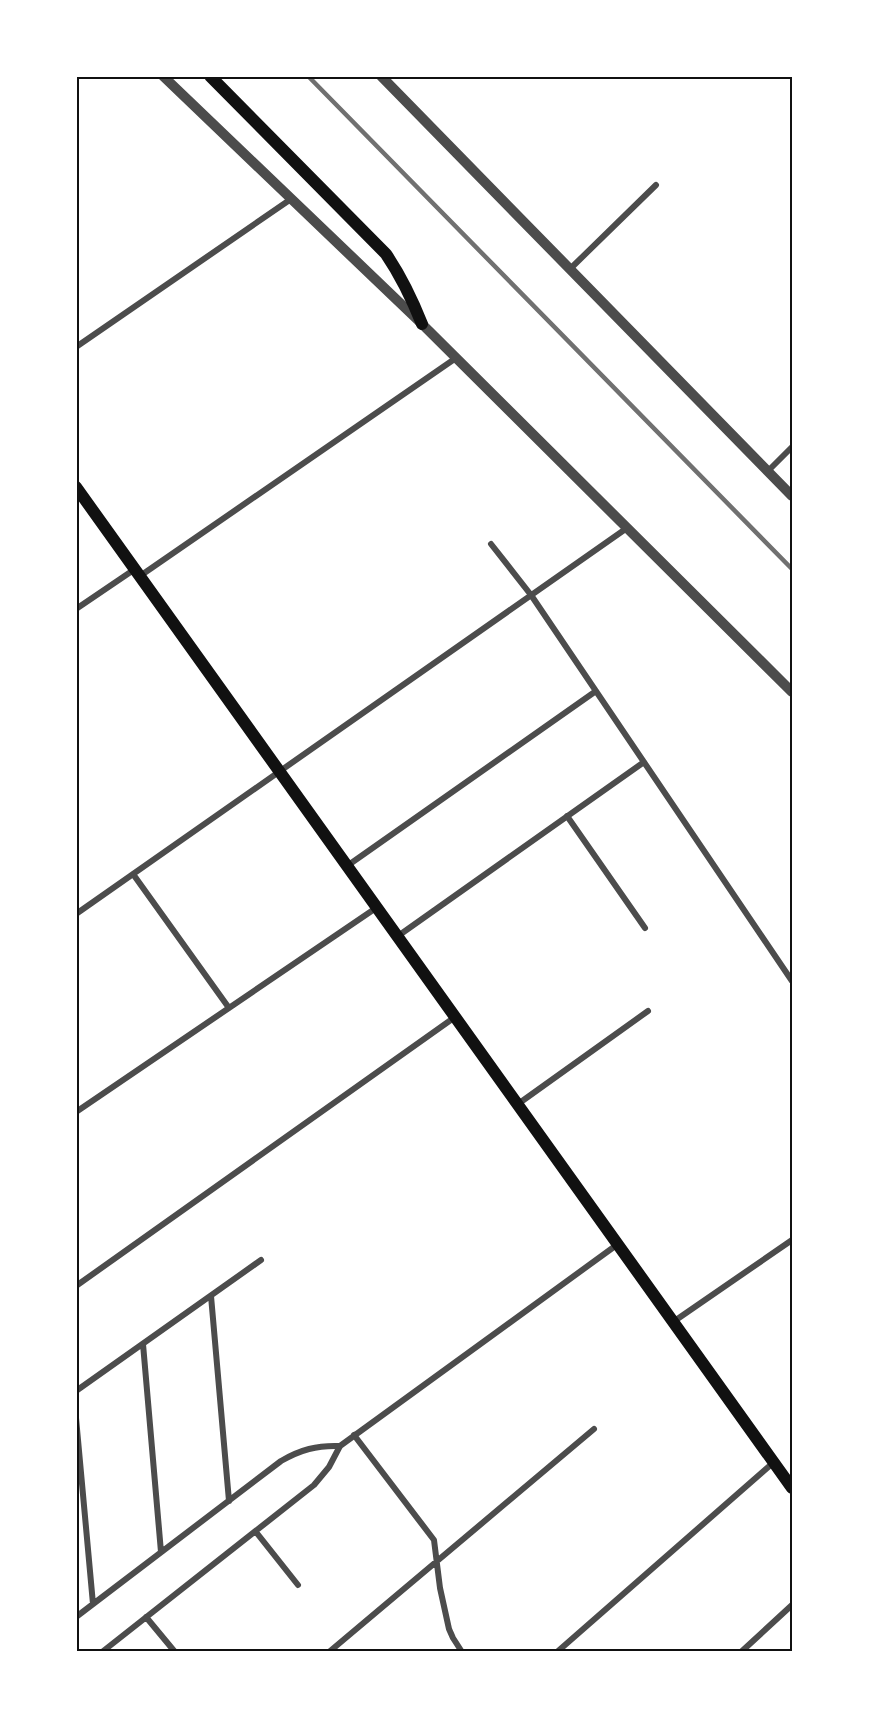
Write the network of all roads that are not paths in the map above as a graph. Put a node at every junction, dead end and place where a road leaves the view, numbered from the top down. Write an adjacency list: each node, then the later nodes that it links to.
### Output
1 (163, 76): 5 (street)
2 (210, 76): 7 (main road)
3 (381, 76): 6 (street)
4 (656, 185): 6 (street)
5 (291, 199): 7 (street); 8 (street)
6 (570, 269): 11 (street)
7 (422, 324): 9 (street)
8 (76, 347)
9 (456, 358): 14 (street); 16 (street)
10 (792, 447): 11 (street)
11 (768, 471): 13 (street)
12 (76, 487): 16 (main road)
13 (792, 496)
14 (627, 528): 17 (street); 20 (street)
15 (491, 544): 17 (street)
16 (137, 573): 18 (street); 22 (main road)
17 (531, 595): 19 (street); 22 (street)
18 (76, 609)
19 (596, 691): 21 (street); 24 (street)
20 (792, 692)
21 (644, 762): 23 (street); 30 (street)
22 (279, 771): 24 (main road); 25 (street)
23 (567, 816): 28 (street); 29 (street)
24 (347, 866): 26 (main road)
25 (133, 874): 27 (street); 31 (street)
26 (377, 907): 29 (main road); 31 (street)
27 (76, 914)
28 (645, 928)
29 (398, 936): 33 (main road)
30 (792, 981)
31 (229, 1008): 35 (street)
32 (648, 1011): 34 (street)
33 (455, 1016): 34 (main road); 39 (street)
34 (518, 1104): 37 (main road)
35 (76, 1112)
36 (792, 1240): 41 (street)
37 (618, 1244): 41 (main road); 46 (street)
38 (261, 1260): 40 (street)
39 (76, 1286)
40 (211, 1296): 42 (street); 50 (street)
41 (673, 1322): 48 (main road)
42 (143, 1344): 43 (street); 52 (street)
43 (76, 1392)
44 (76, 1418): 55 (street)
45 (594, 1429): 53 (street)
46 (354, 1435): 47 (street); 53 (street)
47 (340, 1446): 50 (street); 51 (street)
48 (774, 1462): 49 (main road); 63 (street)
49 (792, 1488)
50 (229, 1501): 52 (street)
51 (256, 1532): 54 (street); 58 (street)
52 (161, 1552): 55 (street)
53 (436, 1562): 61 (street); 62 (street)
54 (298, 1585)
55 (93, 1604): 57 (street)
56 (792, 1605): 64 (street)
57 (76, 1617)
58 (146, 1617): 59 (street); 60 (street)
59 (102, 1652)
60 (175, 1652)
61 (329, 1652)
62 (462, 1652)
63 (557, 1652)
64 (741, 1652)

